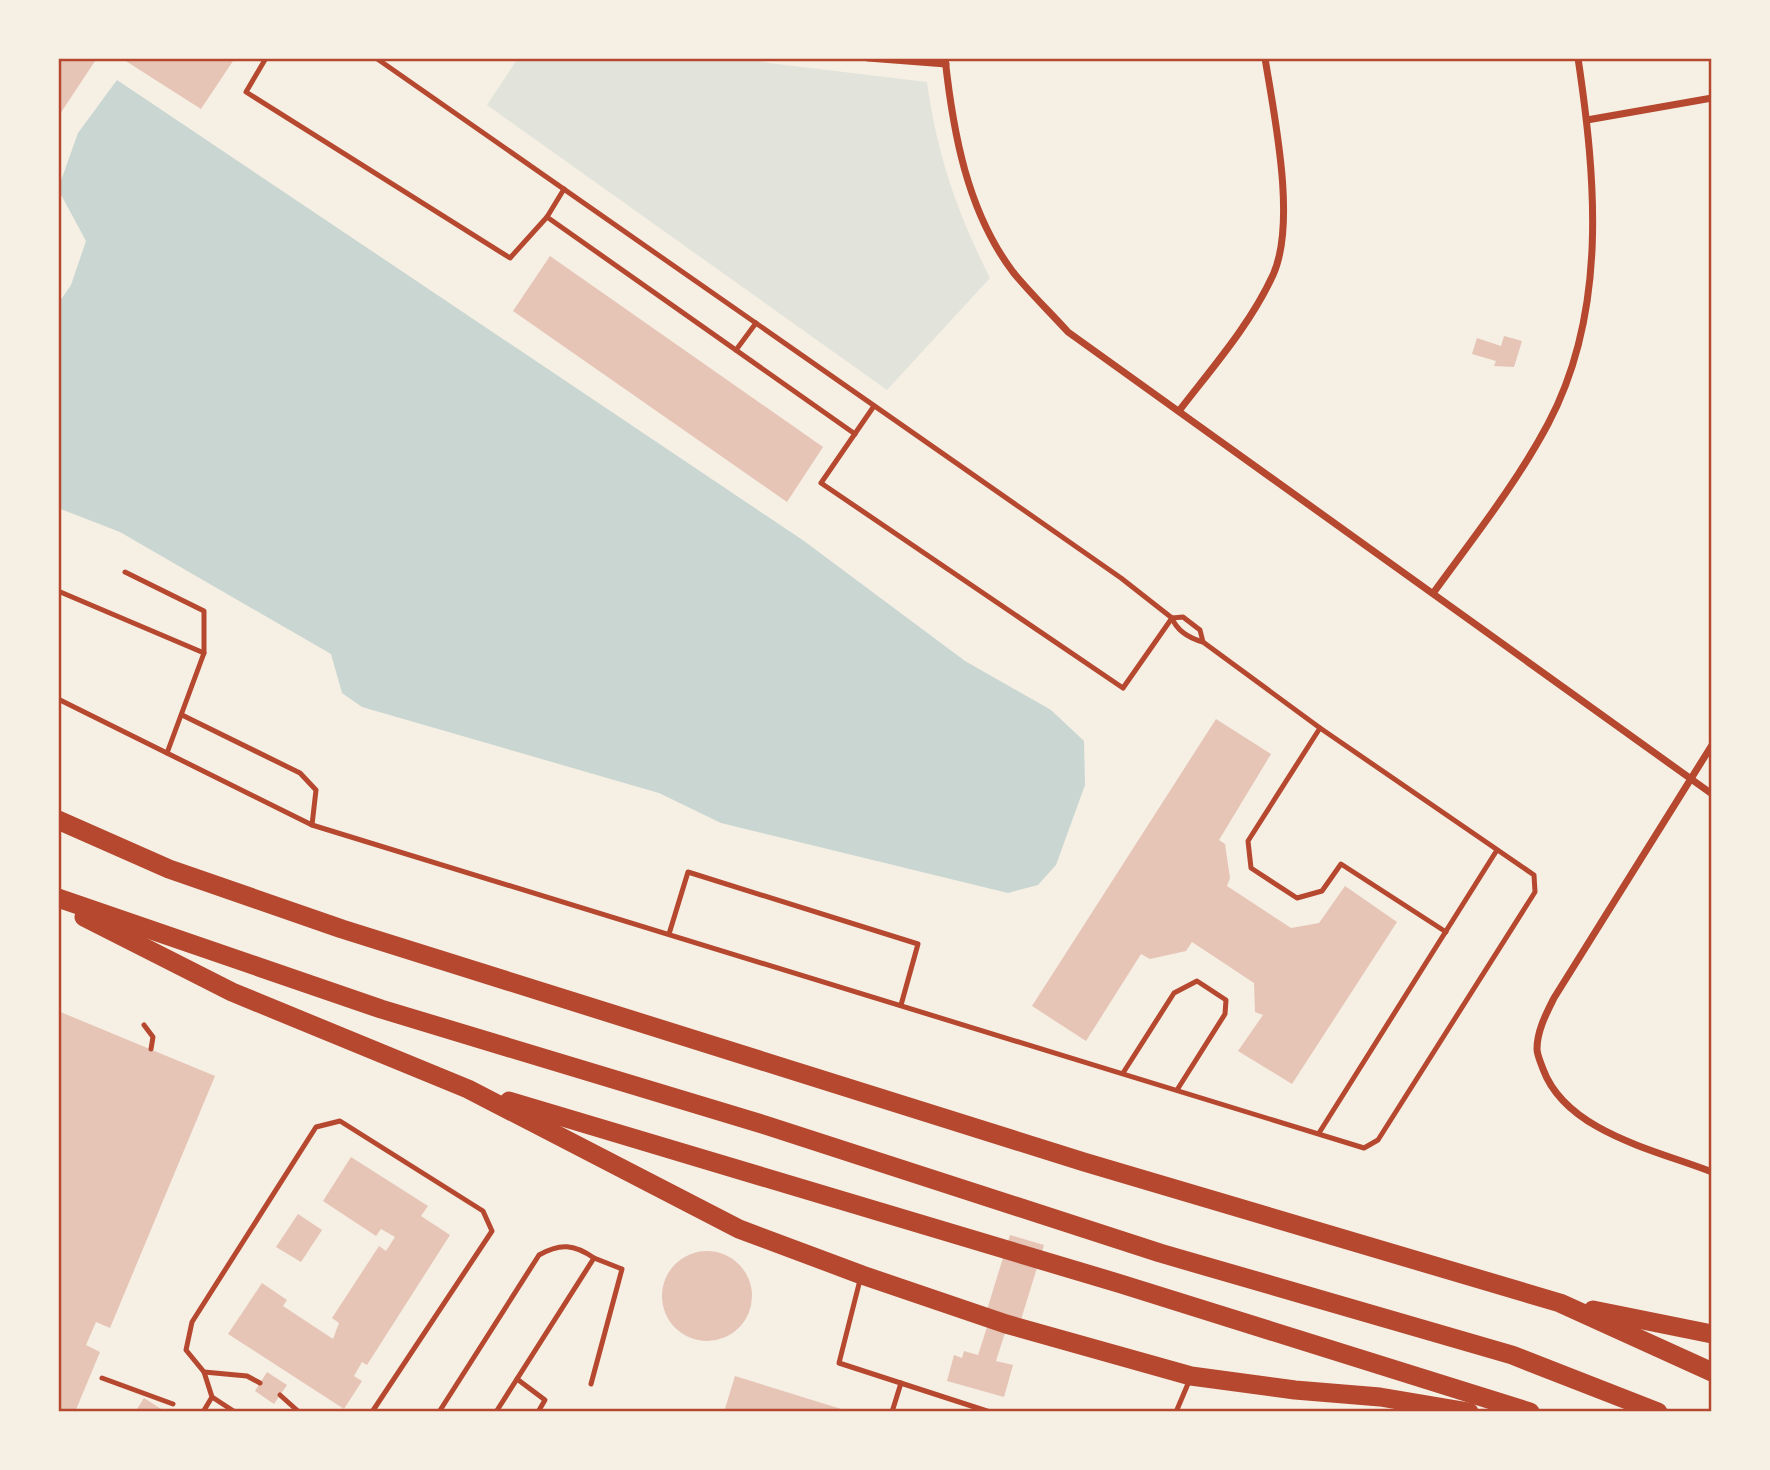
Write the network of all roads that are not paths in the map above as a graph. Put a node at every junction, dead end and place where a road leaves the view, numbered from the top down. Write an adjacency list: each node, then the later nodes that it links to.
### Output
1 (266, 58): 10 (lane)
2 (376, 58): 9 (lane)
3 (868, 58): 6 (street)
4 (1265, 58): 14 (street)
5 (1578, 58): 8 (street)
6 (945, 61): 14 (street)
7 (1712, 97): 8 (street)
8 (1587, 120): 18 (street)
9 (564, 189): 10 (lane); 11 (lane)
10 (547, 217): 12 (lane)
11 (756, 323): 12 (lane); 13 (lane)
12 (736, 351): 15 (lane)
13 (874, 406): 15 (lane); 19 (lane)
14 (1179, 411): 18 (street)
15 (855, 434): 19 (lane)
16 (125, 572): 21 (lane)
17 (58, 591): 21 (lane)
18 (1434, 592): 27 (street)
19 (1172, 618): 20 (lane); 20 (lane)
20 (1203, 642): 24 (lane)
21 (204, 653): 23 (lane)
22 (58, 699): 26 (lane)
23 (182, 715): 26 (lane); 30 (lane)
24 (1320, 728): 31 (lane); 34 (lane)
25 (1712, 745): 27 (street)
26 (167, 753): 30 (lane)
27 (1690, 778): 28 (street); 43 (street)
28 (1712, 794)
29 (58, 820): 46 (highway)
30 (312, 825): 35 (lane)
31 (1497, 850): 34 (lane); 42 (lane)
32 (58, 898): 71 (highway)
33 (58, 904): 40 (highway)
34 (1446, 932): 42 (lane)
35 (669, 934): 36 (lane); 36 (lane)
36 (901, 1005): 39 (lane)
37 (144, 1025): 38 (lane)
38 (150, 1049)
39 (1123, 1073): 41 (lane); 41 (lane)
40 (468, 1089): 45 (highway); 70 (highway)
41 (1177, 1090): 42 (lane)
42 (1320, 1133)
43 (1712, 1172)
44 (594, 1258): 52 (lane); 55 (lane); 63 (lane)
45 (862, 1275): 50 (highway); 54 (lane)
46 (1560, 1303): 47 (highway); 49 (highway)
47 (1712, 1334)
48 (204, 1372): 53 (lane); 57 (lane); 62 (lane)
49 (1712, 1372)
50 (1191, 1376): 68 (lane); 69 (highway)
51 (102, 1378): 58 (lane)
52 (517, 1379): 64 (lane); 65 (lane)
53 (260, 1383)
54 (901, 1383): 66 (lane); 67 (lane)
55 (591, 1384)
56 (280, 1395): 61 (lane)
57 (212, 1397): 59 (lane); 60 (lane)
58 (173, 1404)
59 (202, 1412)
60 (235, 1412)
61 (299, 1412)
62 (372, 1412)
63 (439, 1412)
64 (496, 1412)
65 (538, 1412)
66 (892, 1412)
67 (990, 1412)
68 (1176, 1412)
69 (1469, 1412)
70 (1530, 1412)
71 (1658, 1412)

